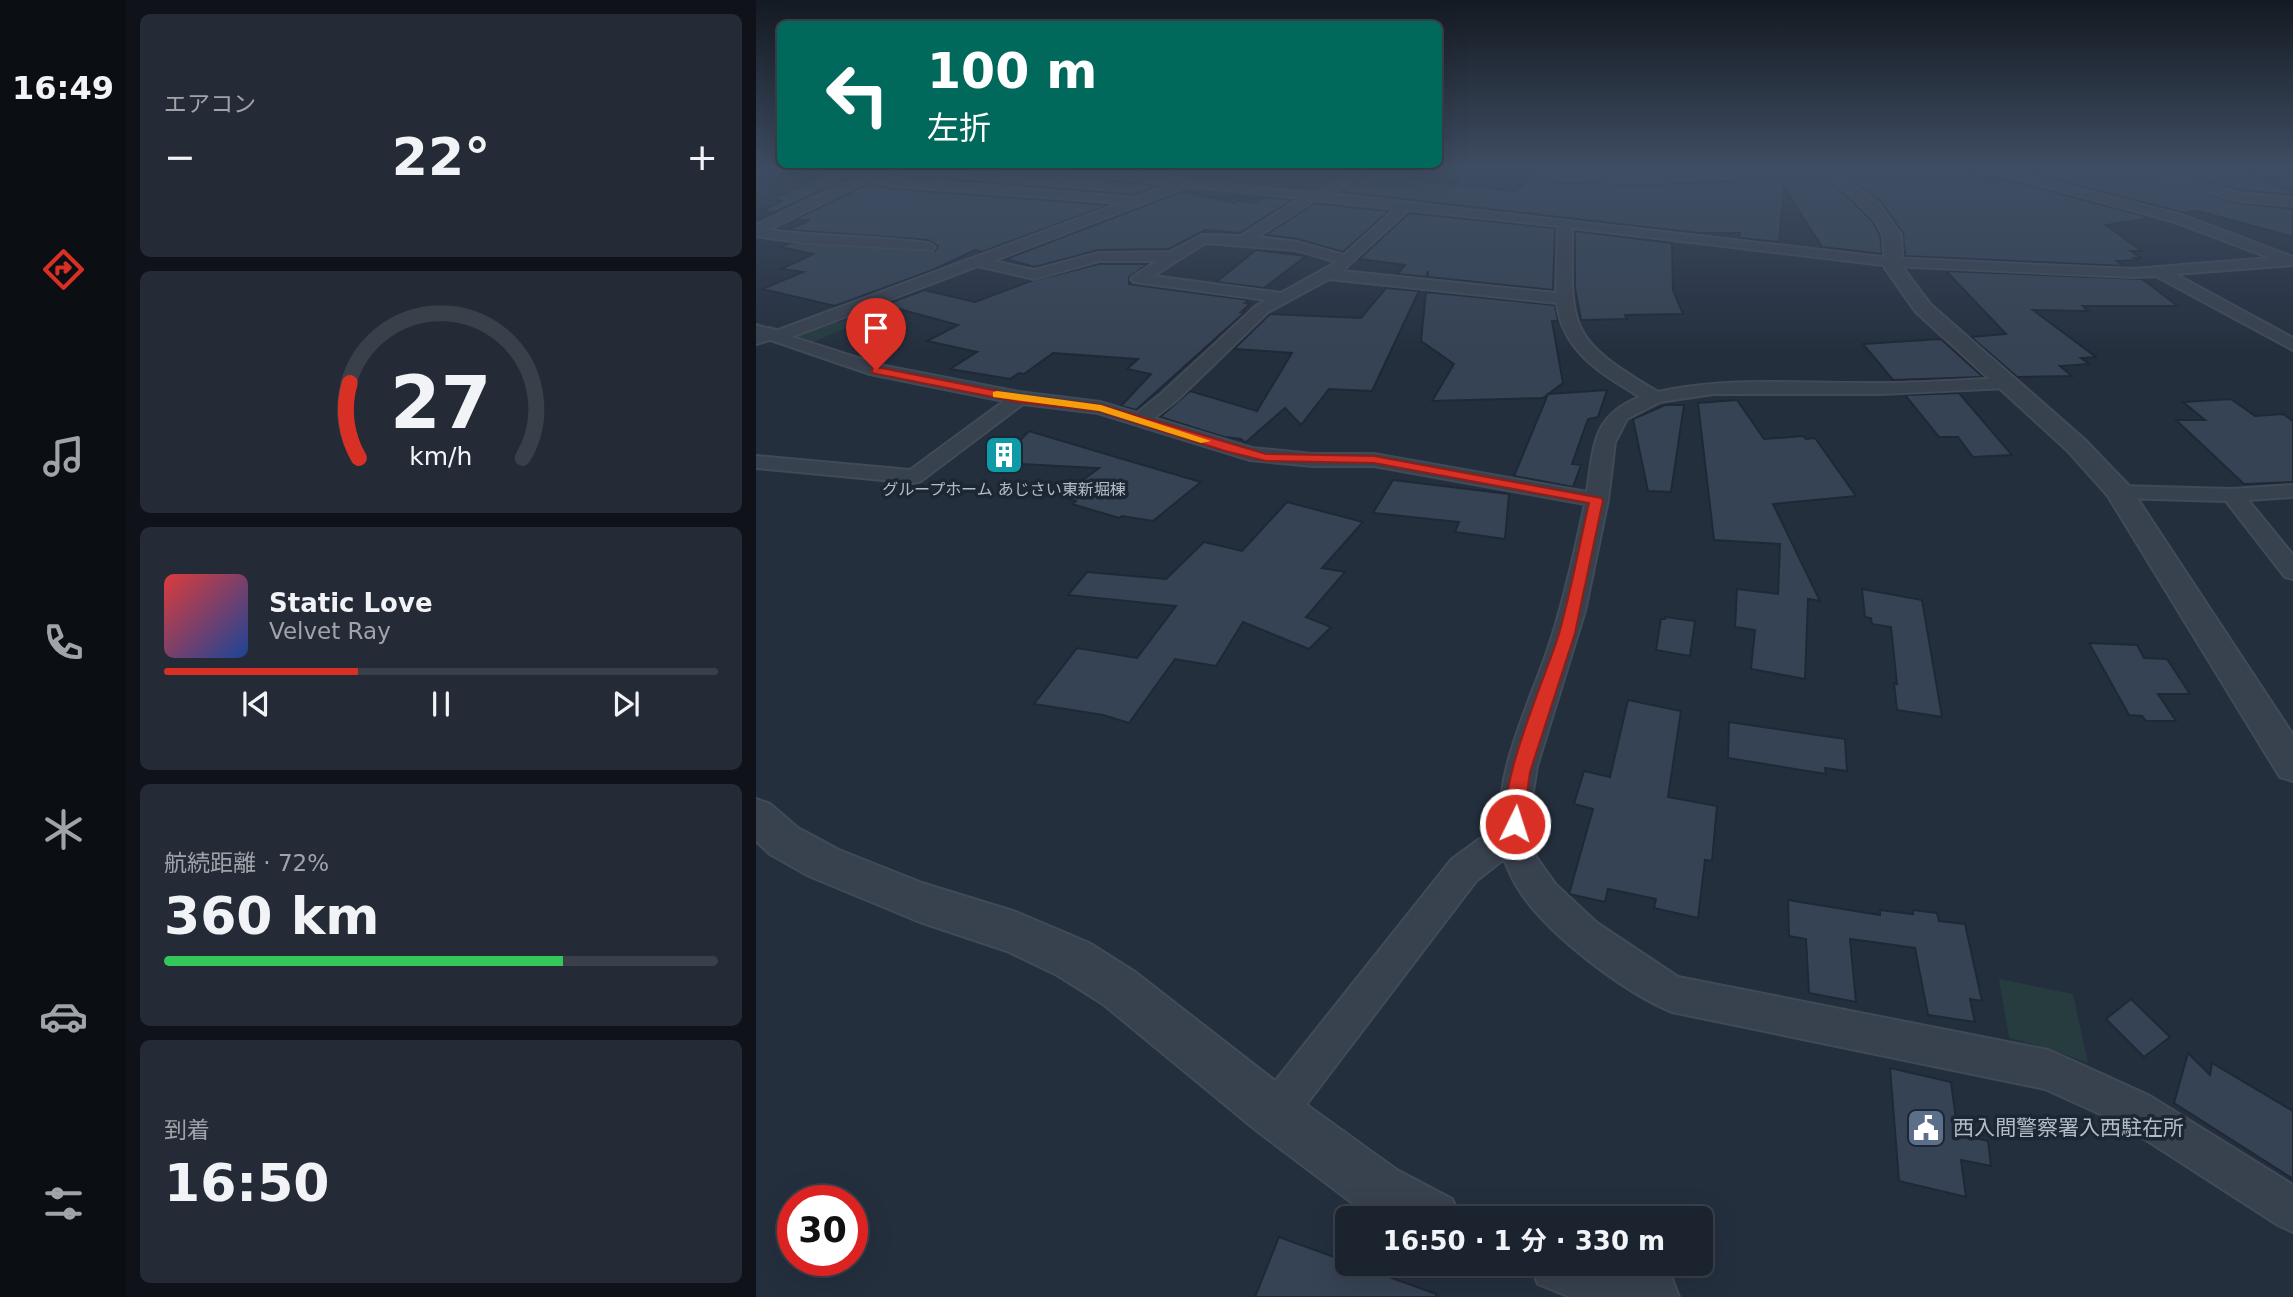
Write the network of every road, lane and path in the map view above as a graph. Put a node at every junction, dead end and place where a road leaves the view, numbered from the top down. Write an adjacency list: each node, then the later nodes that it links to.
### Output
1 (756, 231): 10 (street)
2 (1056, 231): 13 (street)
3 (1259, 231): 9 (street)
4 (1378, 231): 12 (street)
5 (1565, 231): 19 (street)
6 (1628, 231): 14 (street)
7 (1891, 231): 14 (street)
8 (2221, 231): 15 (street)
9 (1244, 240): 11 (street); 12 (street)
10 (928, 247)
11 (1173, 256): 13 (street); 18 (street)
12 (1346, 260): 17 (street)
13 (975, 261): 20 (street)
14 (1891, 262): 16 (street); 22 (street)
15 (2292, 262): 16 (street)
16 (2161, 273): 21 (street)
17 (1327, 274): 18 (street); 19 (street)
18 (1280, 297): 25 (street)
19 (1565, 299): 24 (street)
20 (764, 335): 23 (street)
21 (2293, 345)
22 (2007, 383): 24 (street); 28 (street)
23 (1018, 398): 25 (street); 26 (street)
24 (1655, 398): 30 (street)
25 (1141, 419): 30 (street)
26 (756, 462)
27 (2293, 491): 29 (street)
28 (2119, 492): 29 (street); 32 (street)
29 (2232, 495): 31 (street)
30 (1597, 500): 34 (street)
31 (2292, 569)
32 (2293, 766)
33 (756, 816): 35 (street)
34 (1517, 840): 35 (street); 37 (street)
35 (1275, 1113): 36 (street)
36 (1410, 1206)
37 (2293, 1210)
38 (1591, 1276): 39 (street)
39 (1650, 1297)

